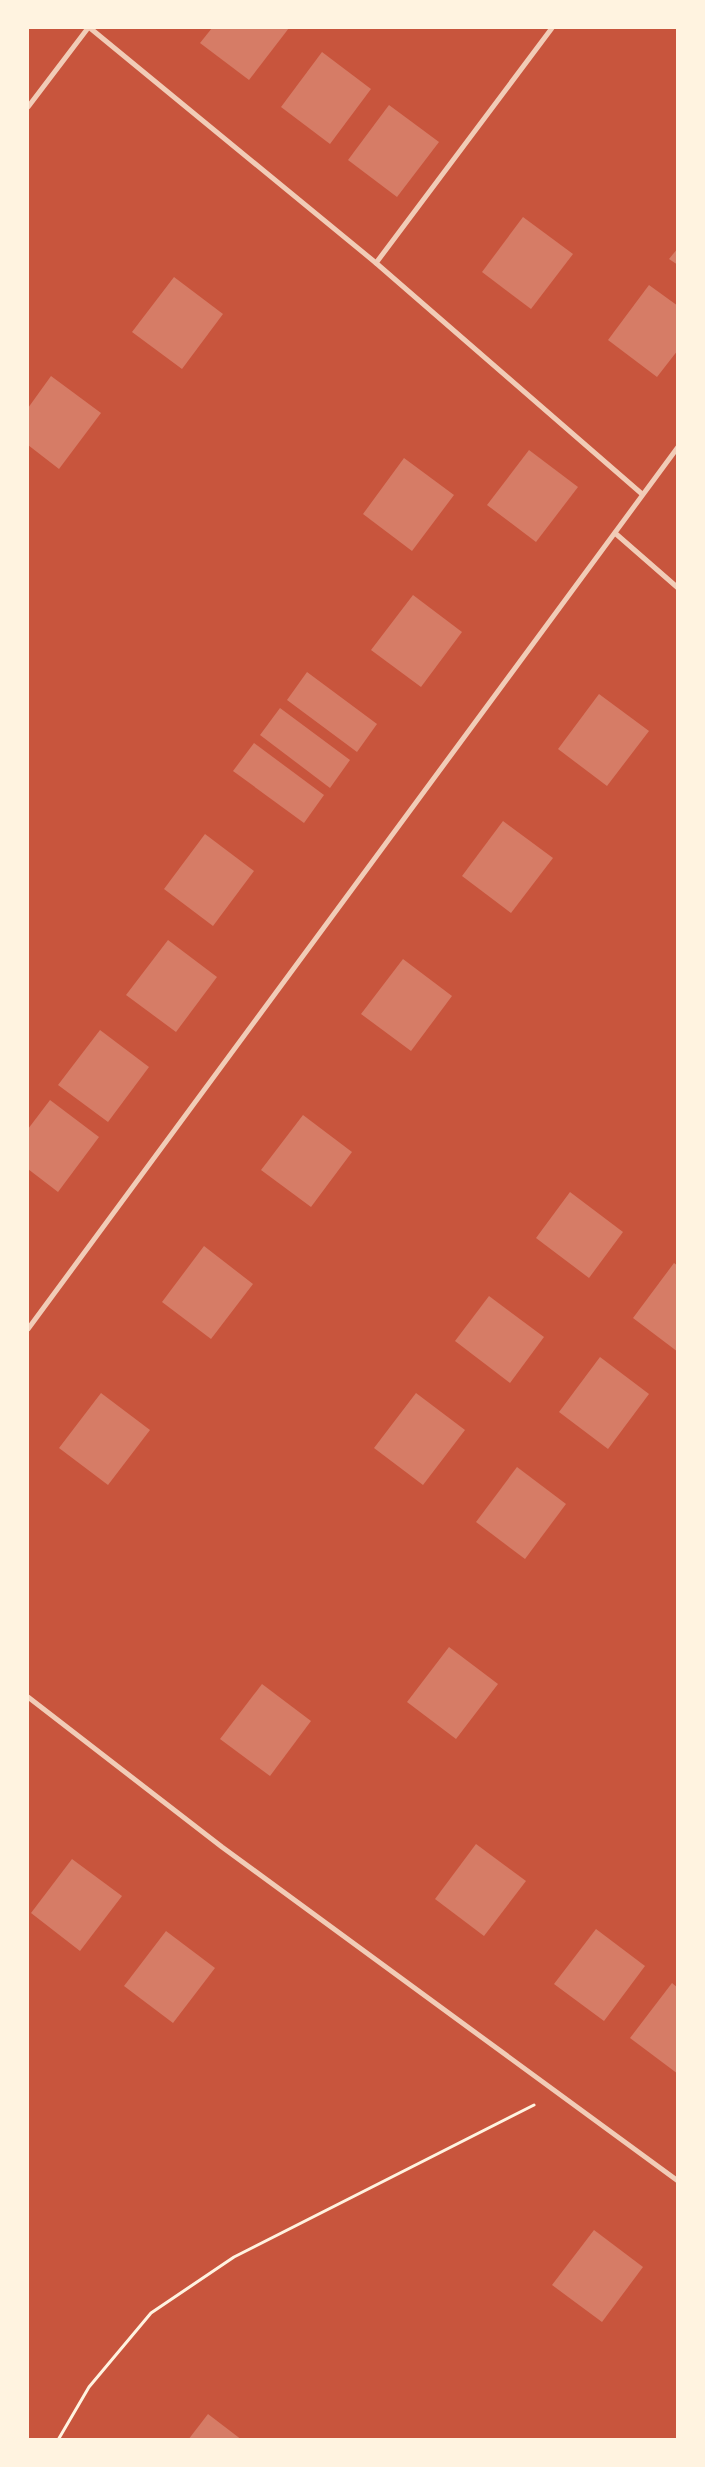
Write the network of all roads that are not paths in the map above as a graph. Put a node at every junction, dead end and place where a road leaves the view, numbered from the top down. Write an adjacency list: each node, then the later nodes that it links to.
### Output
1 (89, 28): 3 (street); 4 (street)
2 (552, 28): 4 (street)
3 (28, 106)
4 (376, 263): 6 (street)
5 (678, 447): 6 (street)
6 (642, 494): 7 (street)
7 (615, 533): 8 (street); 9 (street)
8 (678, 588)
9 (28, 1329)
10 (28, 1697): 11 (street)
11 (678, 2180)

